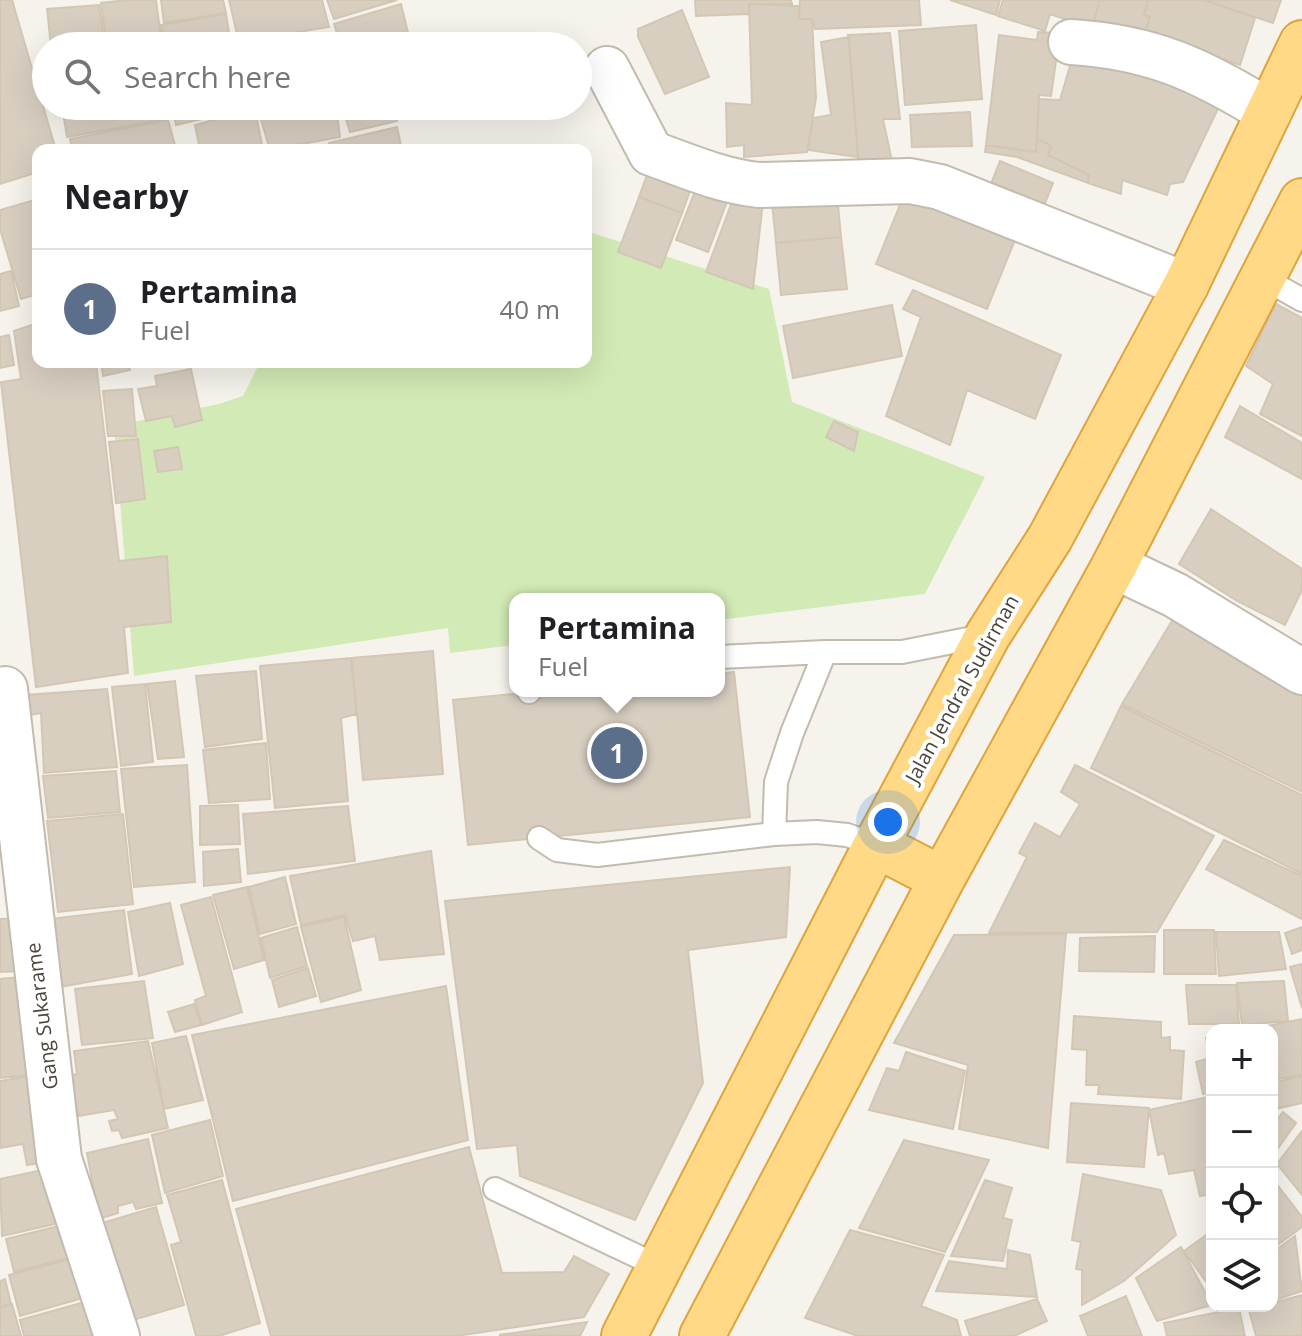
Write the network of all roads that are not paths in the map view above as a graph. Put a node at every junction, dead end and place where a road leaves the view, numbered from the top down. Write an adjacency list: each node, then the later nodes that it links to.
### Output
1 (1071, 42): 4 (street)
2 (1302, 43): 4 (highway, Jalan Jendral Sudirman)
3 (607, 69): 7 (street)
4 (1269, 112): 7 (highway, Jalan Jendral Sudirman)
5 (1302, 201): 6 (highway)
6 (1263, 278): 8 (lane); 10 (highway)
7 (1186, 285): 9 (highway, Jalan Jendral Sudirman)
8 (1302, 300)
9 (1050, 538): 10 (highway); 11 (highway, Jalan Jendral Sudirman)
10 (1114, 566): 14 (street); 19 (highway)
11 (988, 635): 12 (lane); 18 (highway, Jalan Jendral Sudirman)
12 (825, 652): 13 (lane); 16 (lane)
13 (725, 657)
14 (1302, 672)
15 (5, 689): 22 (street, Gang Sukarame)
16 (774, 834): 17 (lane); 18 (lane)
17 (539, 838)
18 (876, 845): 19 (highway); 21 (highway, Jalan Jendral Sudirman)
19 (942, 879): 24 (highway)
20 (495, 1189): 21 (lane)
21 (660, 1267): 23 (highway, Jalan Jendral Sudirman)
22 (117, 1336)
23 (624, 1336)
24 (702, 1336)

